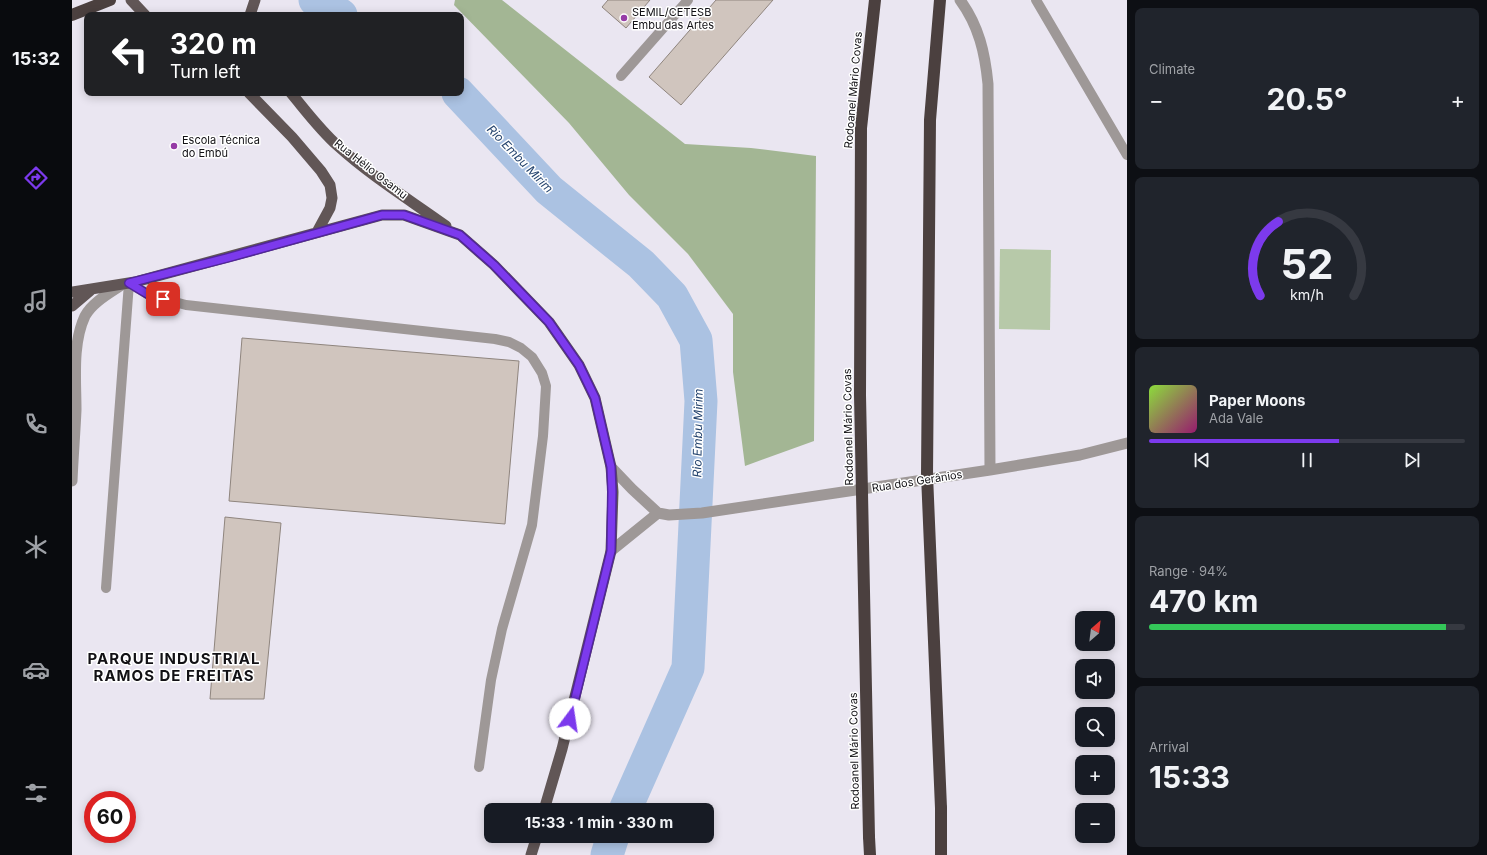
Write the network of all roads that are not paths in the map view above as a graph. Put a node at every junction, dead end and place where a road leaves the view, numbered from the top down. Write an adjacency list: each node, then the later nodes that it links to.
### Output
1 (110, 0): 11 (highway)
2 (131, 0): 9 (main road)
3 (256, 0): 10 (main road)
4 (688, 0): 12 (lane)
5 (874, 0): 33 (highway, Rodoanel Mário Covas, bridge)
6 (940, 0): 34 (highway, bridge)
7 (960, 0): 24 (street)
8 (1036, 0): 15 (lane)
9 (143, 12)
10 (251, 12)
11 (72, 15)
12 (621, 76)
13 (252, 96): 16 (main road)
14 (294, 96): 17 (main road, Rua Hélio Osamu)
15 (1127, 155)
16 (317, 232): 17 (main road); 18 (main road)
17 (460, 235): 23 (main road, Rua Hélio Osamu)
18 (124, 284): 19 (main road); 25 (street); 28 (lane); 29 (lane)
19 (93, 289): 20 (main road); 21 (main road)
20 (72, 292)
21 (72, 306)
22 (1127, 443): 24 (street, Rua dos Gerânios)
23 (611, 467): 26 (street); 27 (main road, Rua Hélio Osamu)
24 (990, 470): 26 (street, Rua dos Gerânios)
25 (72, 481)
26 (663, 514): 27 (street)
27 (611, 551): 30 (main road, Rua Hélio Osamu)
28 (106, 588)
29 (479, 767)
30 (546, 803)
31 (535, 843): 32 (main road)
32 (531, 855)
33 (870, 855)
34 (941, 855)

